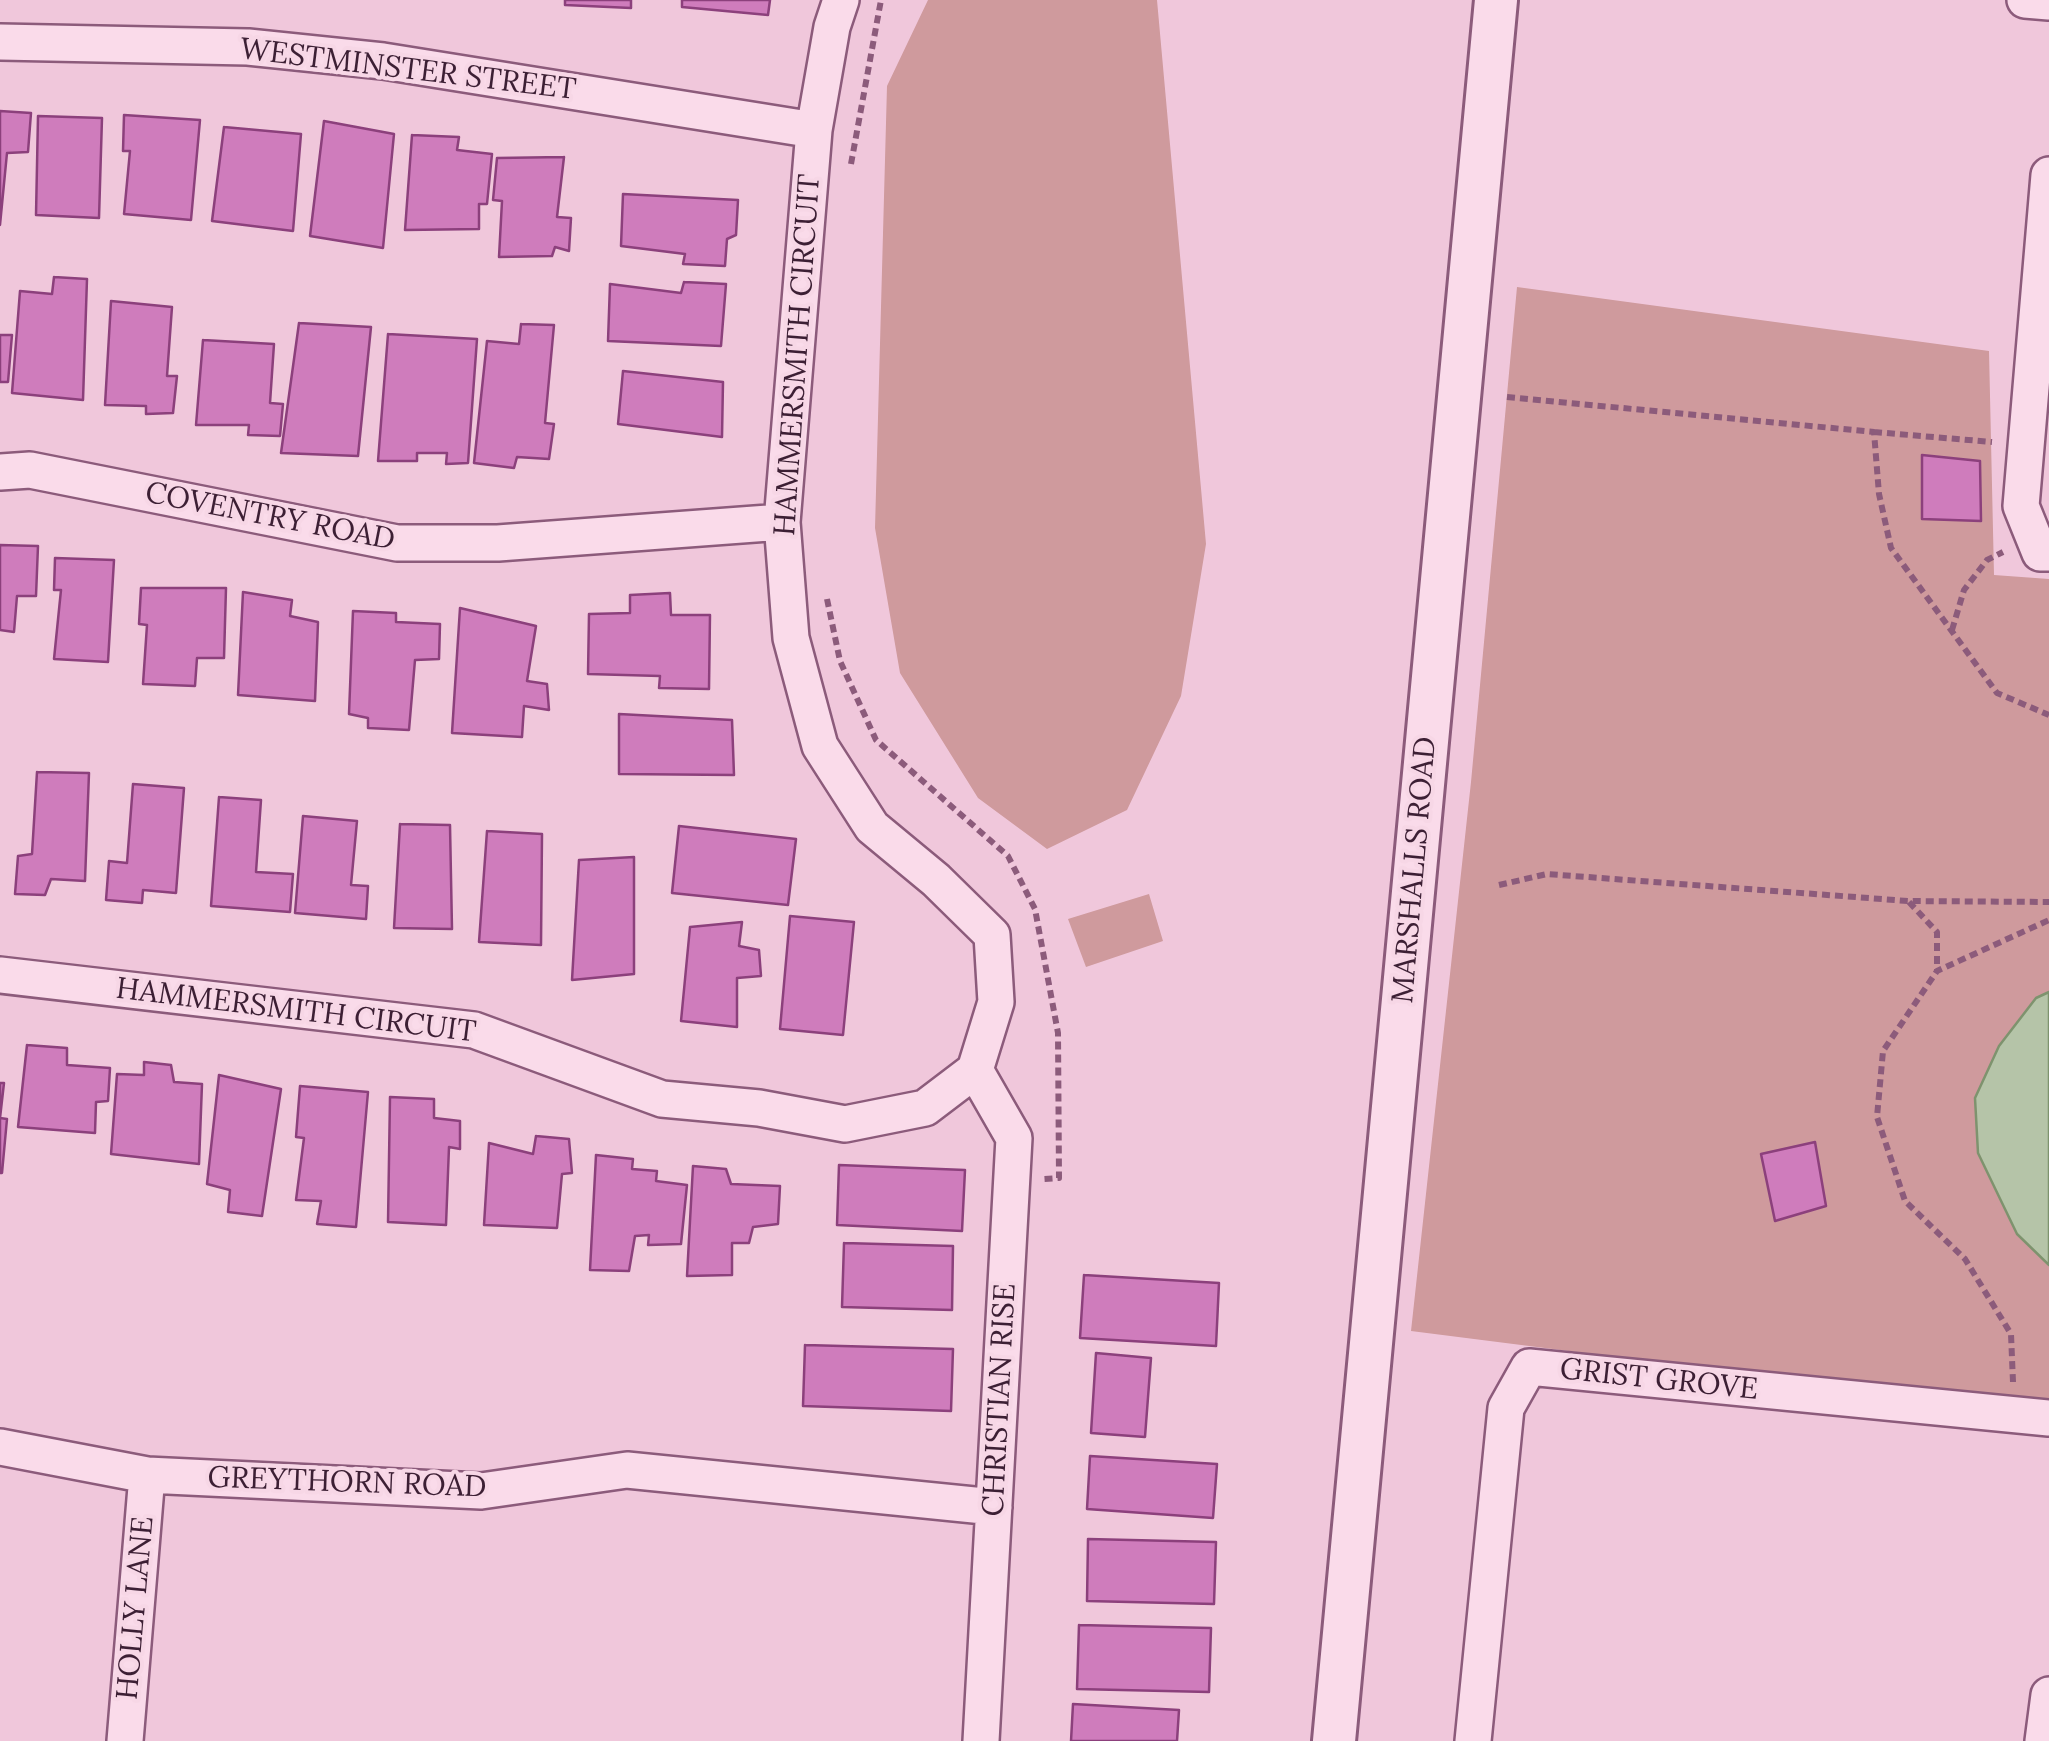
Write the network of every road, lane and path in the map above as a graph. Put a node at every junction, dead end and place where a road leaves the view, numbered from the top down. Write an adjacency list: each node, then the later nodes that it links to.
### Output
1 (841, 0): 7 (street, HAMMERSMITH CIRCUIT)
2 (881, 0): 9 (path)
3 (1496, 0): 34 (street, MARSHALLS ROAD)
4 (2025, 0): 5 (street)
5 (2049, 2)
6 (0, 42): 7 (street, WESTMINSTER STREET)
7 (814, 130): 14 (street, HAMMERSMITH CIRCUIT)
8 (2049, 175): 12 (street)
9 (849, 178)
10 (1507, 397): 11 (path)
11 (1874, 432): 12 (path); 17 (path)
12 (2026, 445): 15 (street)
13 (0, 472): 14 (street, COVENTRY ROAD)
14 (782, 522): 25 (street, HAMMERSMITH CIRCUIT)
15 (2042, 547): 17 (path)
16 (826, 595): 26 (path)
17 (1952, 631): 18 (path)
18 (2049, 715)
19 (1499, 885): 20 (path)
20 (1908, 900): 21 (path); 23 (path)
21 (2049, 902)
22 (2049, 920): 23 (path)
23 (1937, 970): 27 (path)
24 (0, 975): 25 (street, HAMMERSMITH CIRCUIT)
25 (975, 1070): 26 (street, CHRISTIAN RISE)
26 (1012, 1179): 30 (street, CHRISTIAN RISE)
27 (2032, 1416): 35 (street, GRIST GROVE)
28 (0, 1447): 29 (street, GREYTHORN ROAD)
29 (147, 1475): 30 (street, GREYTHORN ROAD); 32 (street, HOLLY LANE)
30 (994, 1507): 33 (street, CHRISTIAN RISE)
31 (2049, 1695): 36 (street)
32 (125, 1741)
33 (980, 1741)
34 (1334, 1741)
35 (1473, 1741)
36 (2044, 1741)

